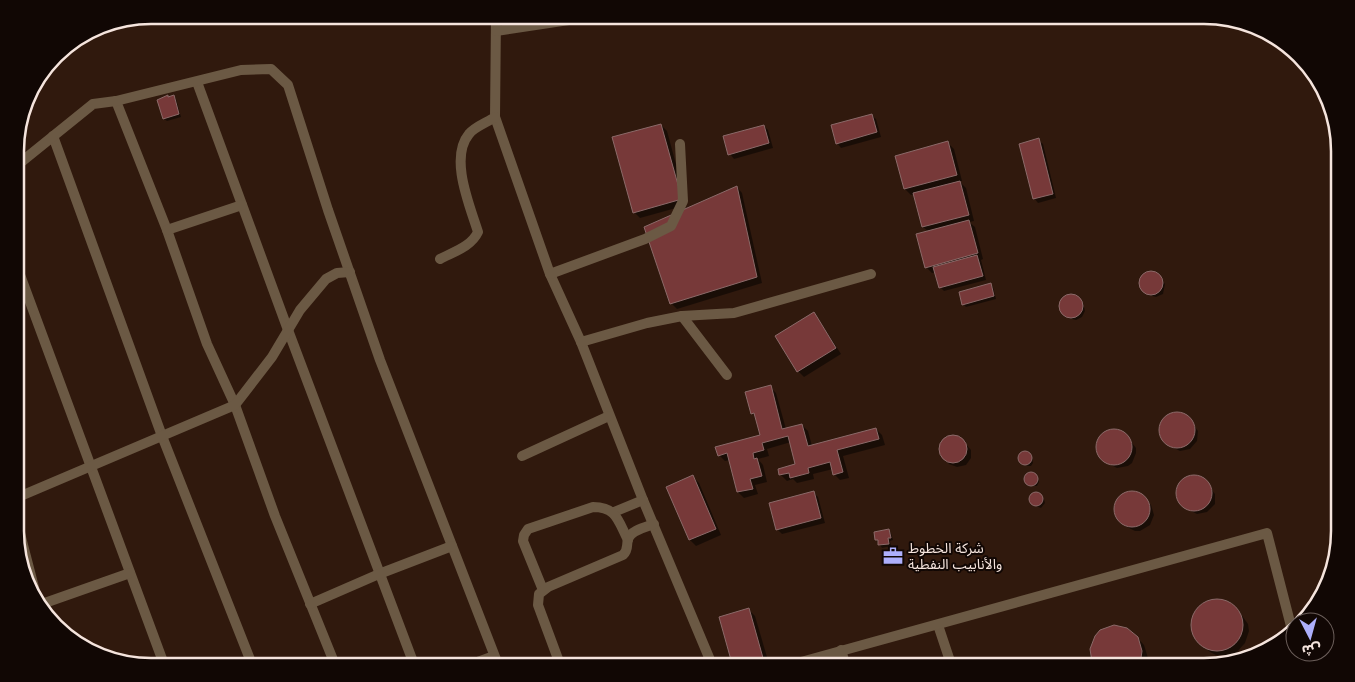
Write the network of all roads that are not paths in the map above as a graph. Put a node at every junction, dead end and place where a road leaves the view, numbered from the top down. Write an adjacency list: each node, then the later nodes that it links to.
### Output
1 (496, 24): 3 (street)
2 (542, 24): 3 (street)
3 (496, 31): 6 (street)
4 (197, 82): 5 (street); 10 (street); 13 (street)
5 (116, 101): 7 (street); 11 (street)
6 (496, 117): 12 (street); 14 (street)
7 (53, 136): 9 (street); 24 (street)
8 (680, 144): 14 (street)
9 (24, 160)
10 (242, 205): 11 (street); 19 (street)
11 (168, 230): 22 (street)
12 (440, 258)
13 (350, 272): 19 (street); 32 (street)
14 (550, 274): 20 (street)
15 (871, 274): 18 (street)
16 (24, 287): 17 (street)
17 (26, 293): 26 (street)
18 (682, 316): 20 (street); 21 (street)
19 (288, 330): 22 (street); 34 (street)
20 (581, 342): 23 (street)
21 (727, 376)
22 (235, 405): 24 (street); 37 (street)
23 (609, 416): 25 (street); 28 (street)
24 (162, 436): 26 (street); 43 (street)
25 (522, 456)
26 (90, 466): 27 (street); 33 (street)
27 (24, 495)
28 (643, 500): 29 (street); 30 (street)
29 (614, 512): 31 (street); 35 (street)
30 (654, 524): 31 (street); 48 (street)
31 (628, 540): 35 (street)
32 (452, 546): 34 (street); 41 (street)
33 (130, 572): 36 (street); 42 (street)
34 (379, 574): 37 (street); 45 (street)
35 (543, 590): 47 (street)
36 (46, 603)
37 (310, 604): 44 (street)
38 (1287, 612): 39 (street)
39 (938, 625): 40 (street); 51 (street)
40 (841, 650): 49 (street); 50 (street)
41 (494, 656): 46 (street)
42 (162, 658)
43 (248, 658)
44 (332, 658)
45 (412, 658)
46 (489, 658)
47 (558, 658)
48 (709, 658)
49 (814, 658)
50 (843, 658)
51 (949, 658)

